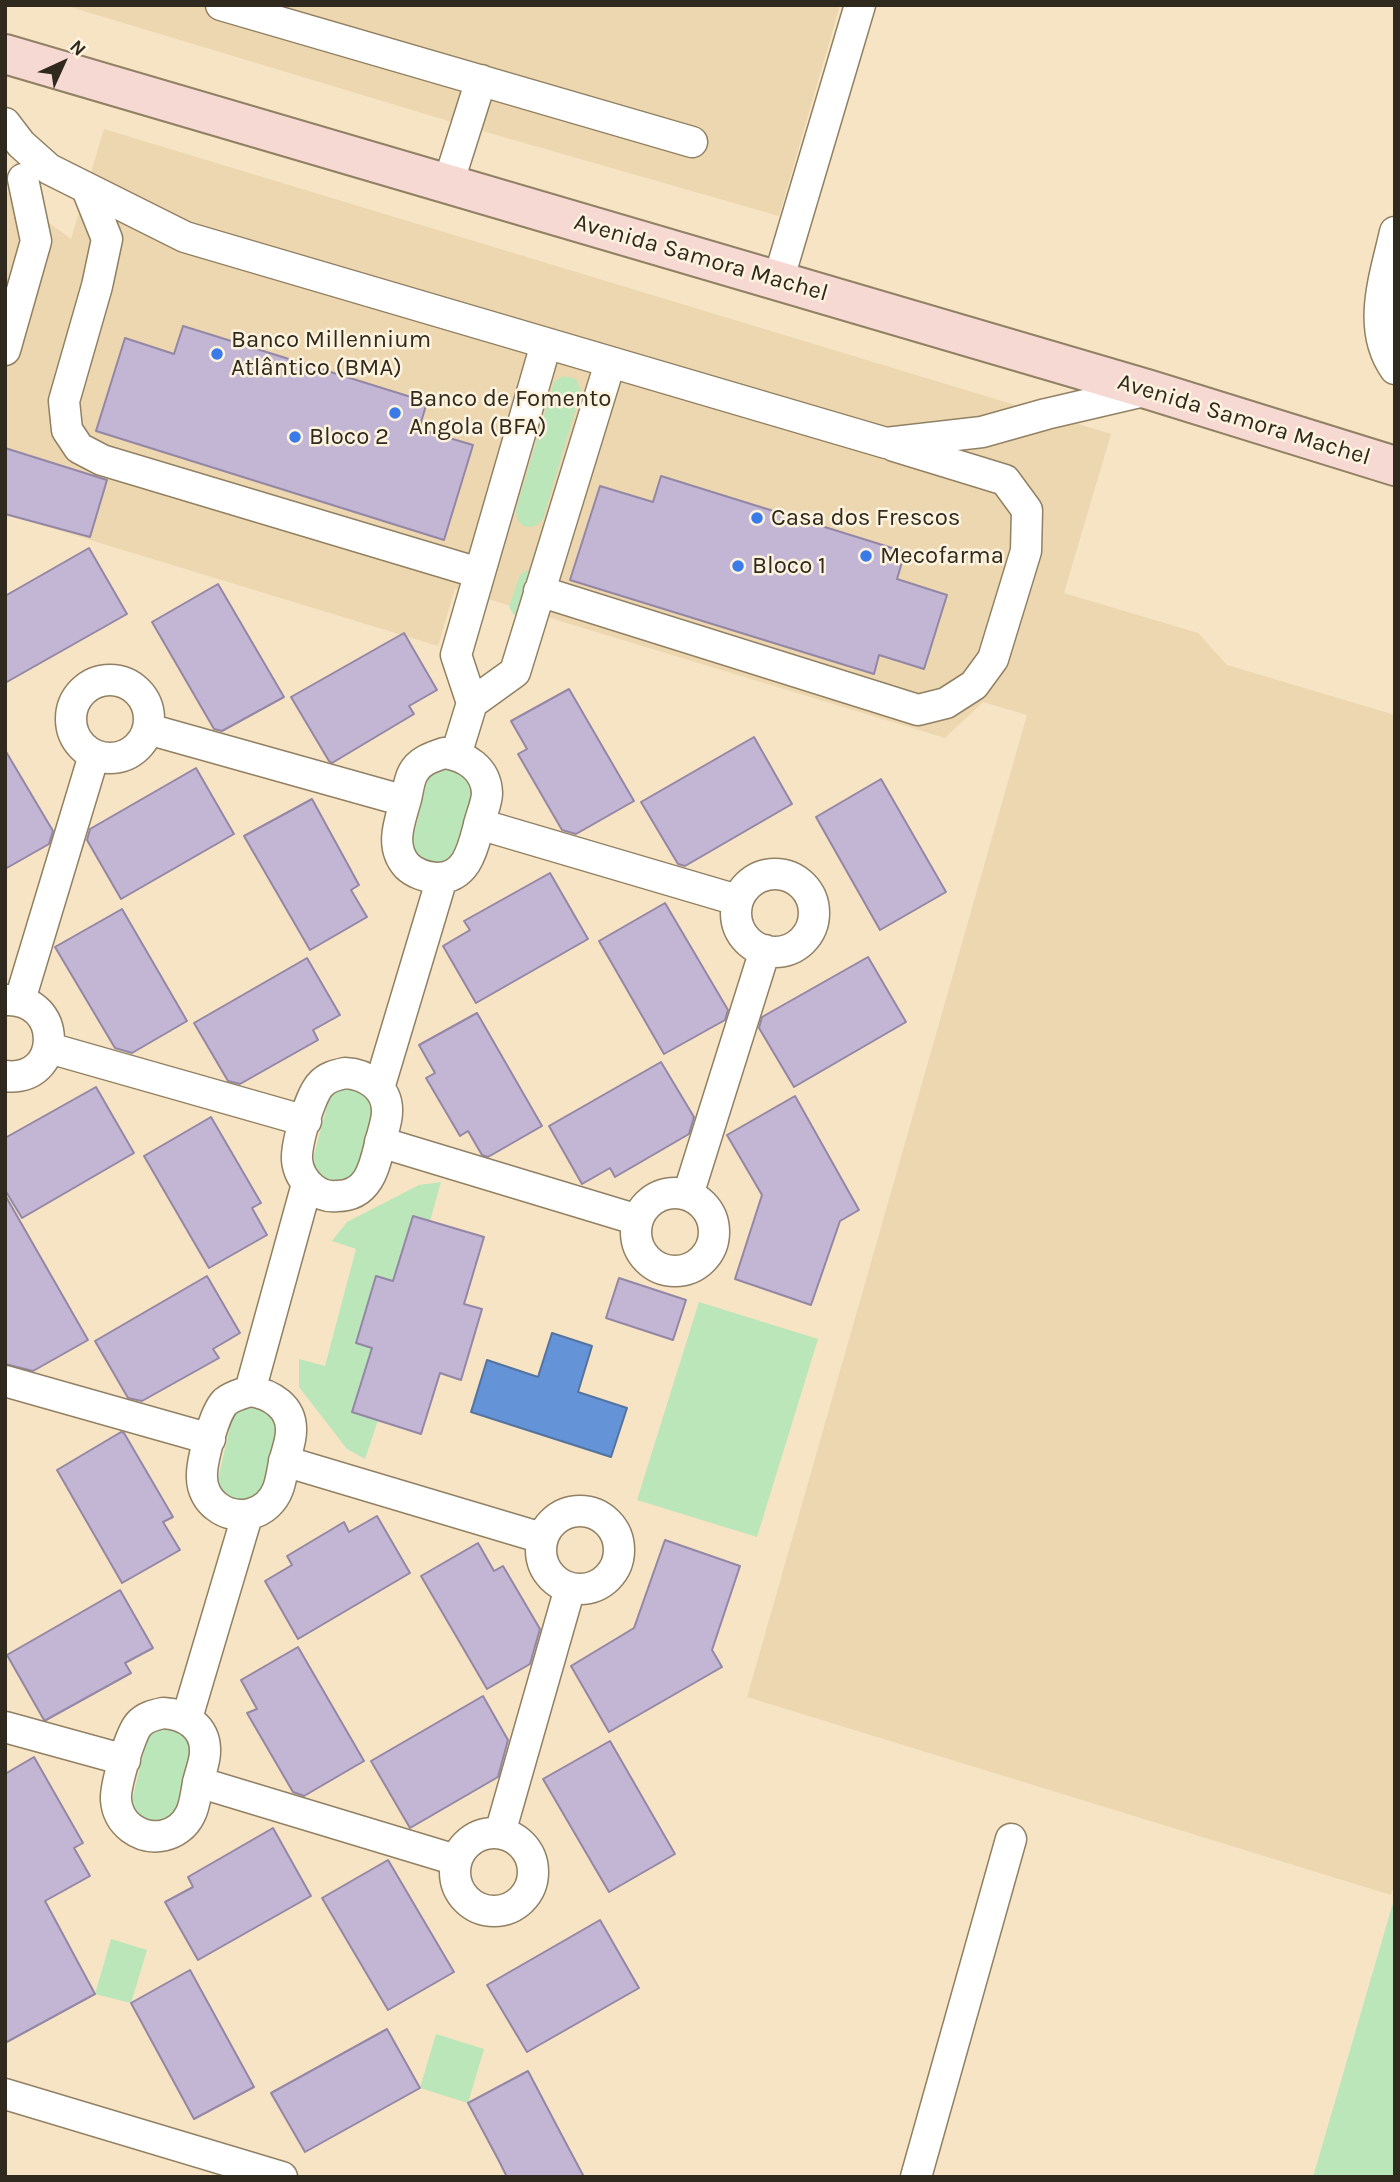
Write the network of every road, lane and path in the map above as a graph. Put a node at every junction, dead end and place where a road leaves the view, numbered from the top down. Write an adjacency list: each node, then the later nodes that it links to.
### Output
1 (220, 5): 4 (lane)
2 (860, 5): 11 (lane)
3 (5, 54): 8 (main road, Avenida Samora Machel)
4 (481, 80): 6 (lane); 8 (lane)
5 (5, 123): 9 (lane)
6 (692, 142)
7 (23, 179): 13 (lane)
8 (448, 184): 11 (main road, Avenida Samora Machel)
9 (87, 189): 12 (lane); 19 (lane)
10 (1395, 232): 15 (lane)
11 (778, 281): 16 (main road, Avenida Samora Machel)
12 (546, 344): 14 (lane); 19 (lane)
13 (5, 350)
14 (610, 363): 17 (lane); 20 (lane)
15 (1395, 369)
16 (1150, 390): 17 (lane); 18 (main road, Avenida Samora Machel)
17 (886, 443): 20 (lane)
18 (1395, 466)
19 (479, 573): 21 (lane)
20 (539, 591): 21 (lane)
21 (472, 703): 24 (lane)
22 (148, 729): 23 (lane); 23 (lane); 25 (lane)
23 (94, 755): 30 (lane)
24 (456, 755): 25 (lane); 26 (lane)
25 (405, 801): 27 (lane)
26 (479, 824): 27 (lane); 28 (lane)
27 (442, 878): 33 (lane)
28 (737, 900): 29 (lane); 29 (lane)
29 (765, 950): 37 (lane)
30 (13, 1000): 31 (lane)
31 (49, 1048): 32 (lane); 34 (lane)
32 (5, 1076)
33 (379, 1088): 34 (lane); 35 (lane)
34 (306, 1121): 36 (lane)
35 (380, 1142): 36 (lane); 38 (lane)
36 (307, 1184): 40 (lane)
37 (688, 1195): 38 (lane); 38 (lane)
38 (638, 1220)
39 (5, 1381): 41 (lane)
40 (250, 1391): 41 (lane); 42 (lane)
41 (210, 1439): 43 (lane)
42 (284, 1461): 43 (lane); 44 (lane)
43 (247, 1516): 46 (lane)
44 (542, 1538): 45 (lane); 45 (lane)
45 (570, 1588): 50 (lane)
46 (187, 1718): 48 (lane); 49 (lane)
47 (5, 1727): 48 (lane)
48 (125, 1760): 49 (lane)
49 (198, 1782): 52 (lane)
50 (500, 1833): 52 (lane); 52 (lane)
51 (1011, 1839): 55 (lane)
52 (456, 1860)
53 (5, 2094): 54 (lane)
54 (282, 2177)
55 (916, 2177)

